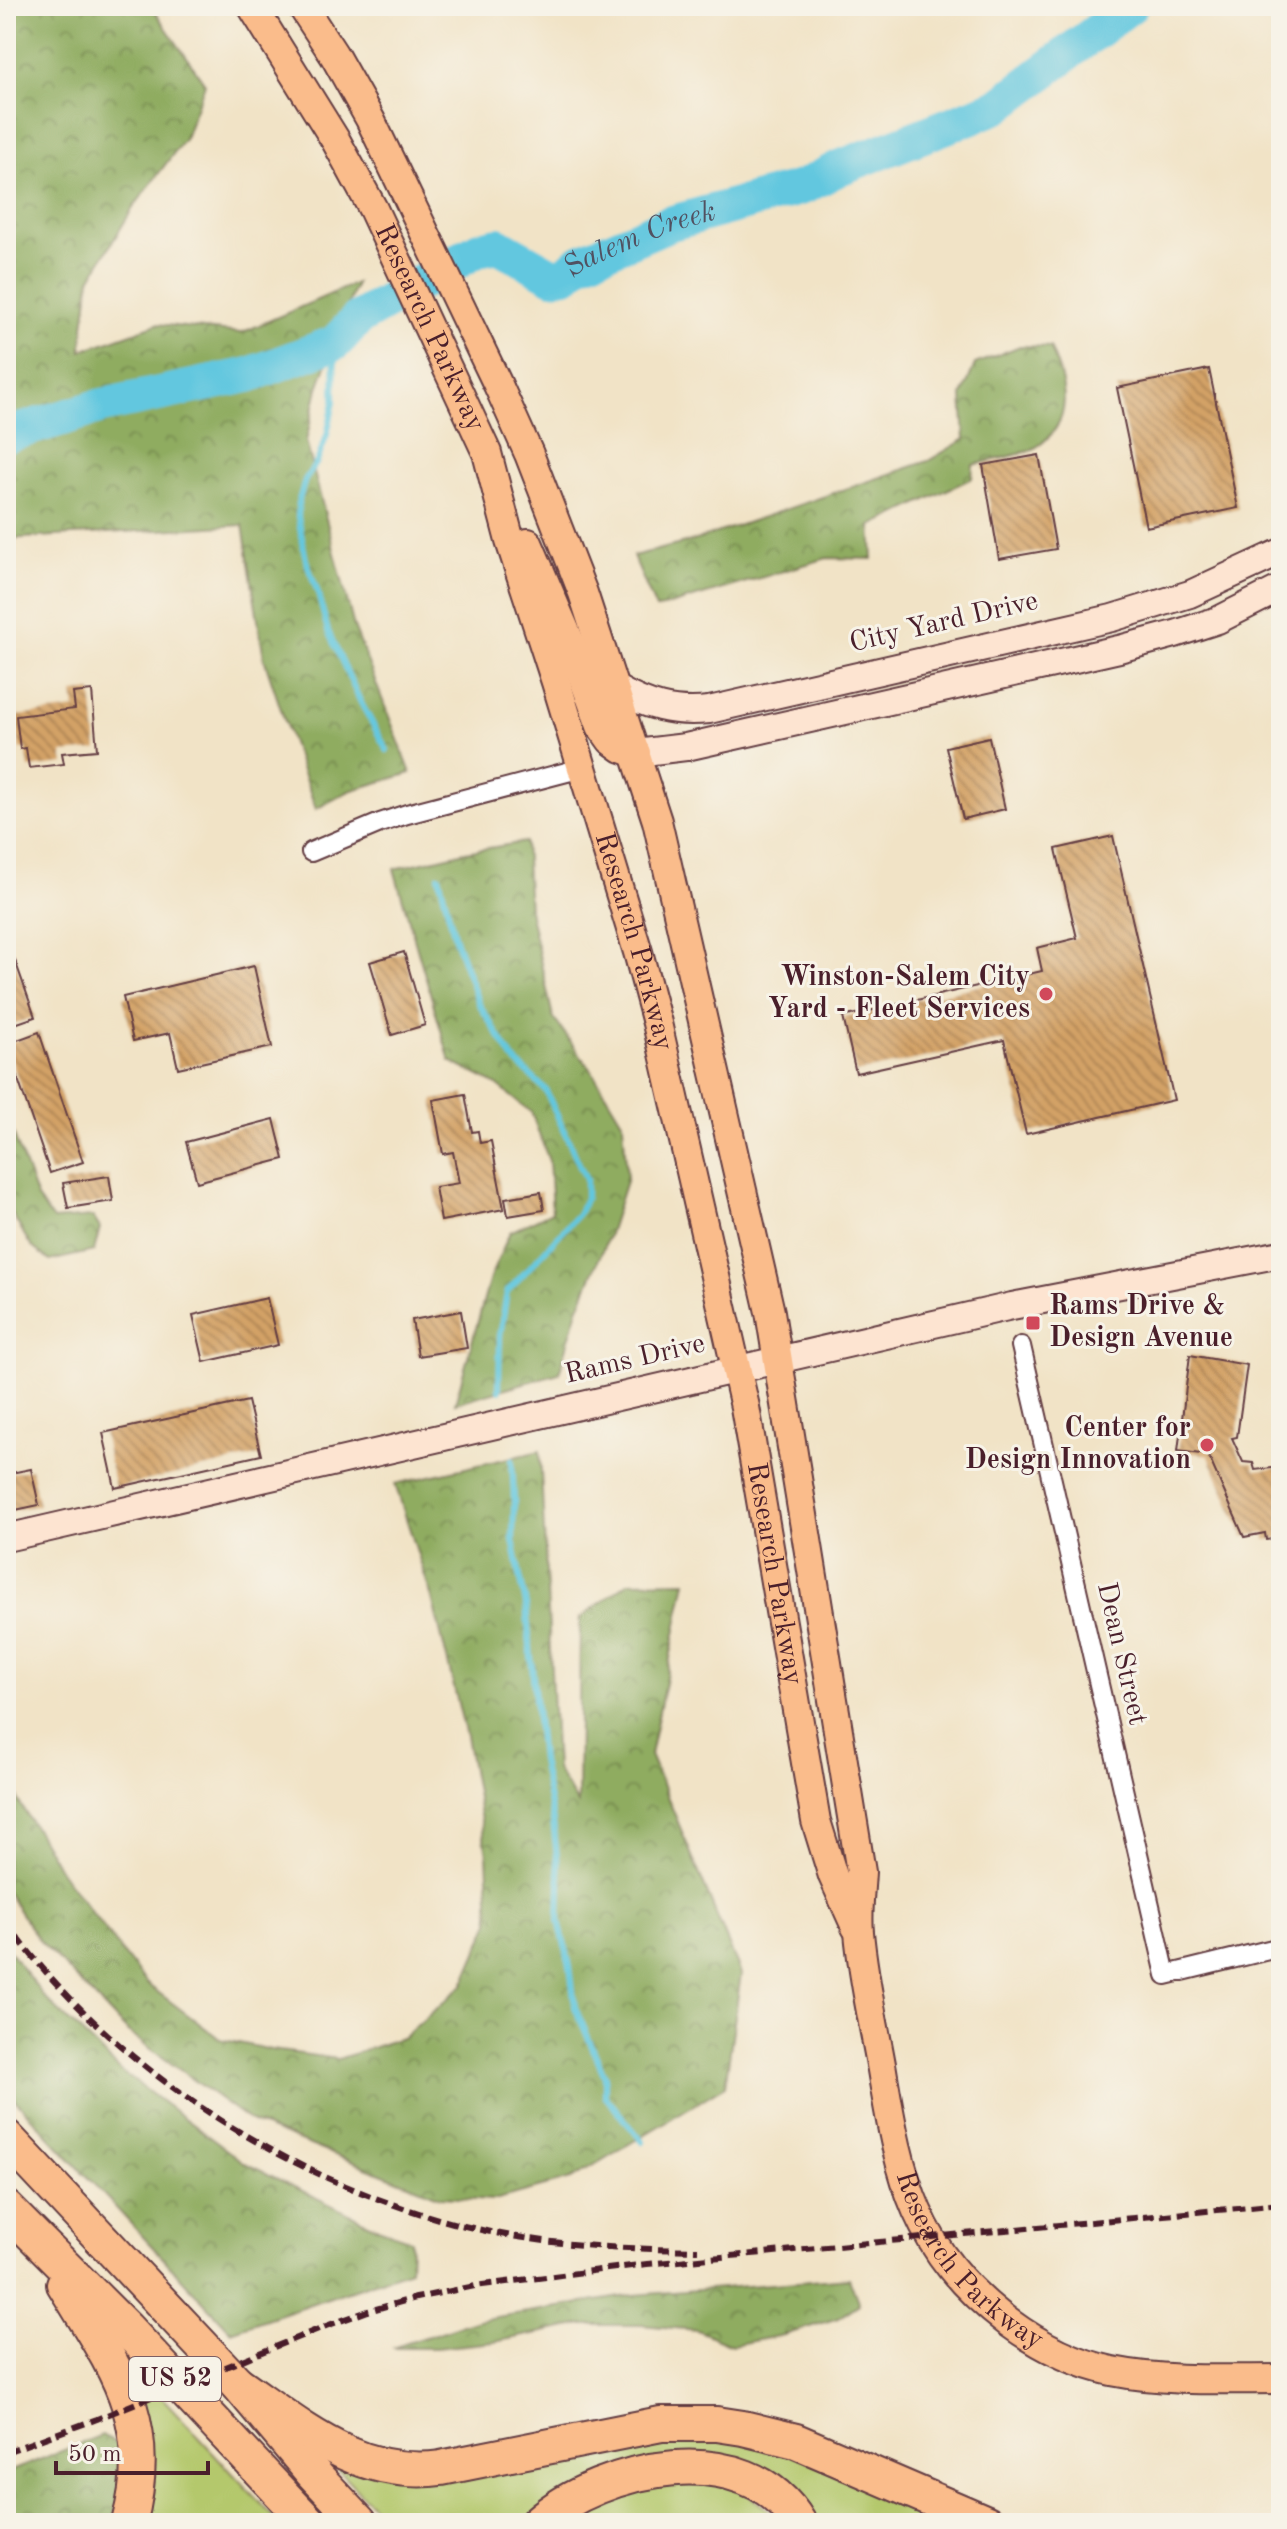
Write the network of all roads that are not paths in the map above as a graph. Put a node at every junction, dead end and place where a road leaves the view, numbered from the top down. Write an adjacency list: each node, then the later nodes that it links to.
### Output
1 (252, 6): 3 (main road, Research Parkway)
2 (302, 6): 6 (main road, Research Parkway)
3 (487, 453): 7 (main road); 8 (main road, Research Parkway)
4 (1281, 552): 6 (main road, City Yard Drive)
5 (1281, 588): 7 (main road)
6 (615, 688): 7 (main road, Research Parkway)
7 (636, 753): 12 (main road, Research Parkway)
8 (582, 768): 9 (street); 13 (main road, Research Parkway)
9 (311, 852)
10 (1281, 1254): 12 (main road, Rams Drive)
11 (1021, 1346): 16 (street, Dean Street)
12 (778, 1360): 13 (main road, Rams Drive); 15 (main road, Research Parkway)
13 (736, 1370): 14 (main road, Rams Drive); 15 (main road, Research Parkway)
14 (6, 1538)
15 (858, 1931): 20 (main road, Research Parkway)
16 (1281, 1947)
17 (6, 2137): 21 (highway, US 52)
18 (6, 2208): 19 (highway, US 52)
19 (36, 2240): 22 (highway); 23 (highway, US 52)
20 (1281, 2379)
21 (237, 2383): 24 (highway, US 52); 27 (highway)
22 (129, 2523)
23 (309, 2523)
24 (360, 2523)
25 (537, 2523): 26 (highway)
26 (799, 2523)
27 (987, 2523)

